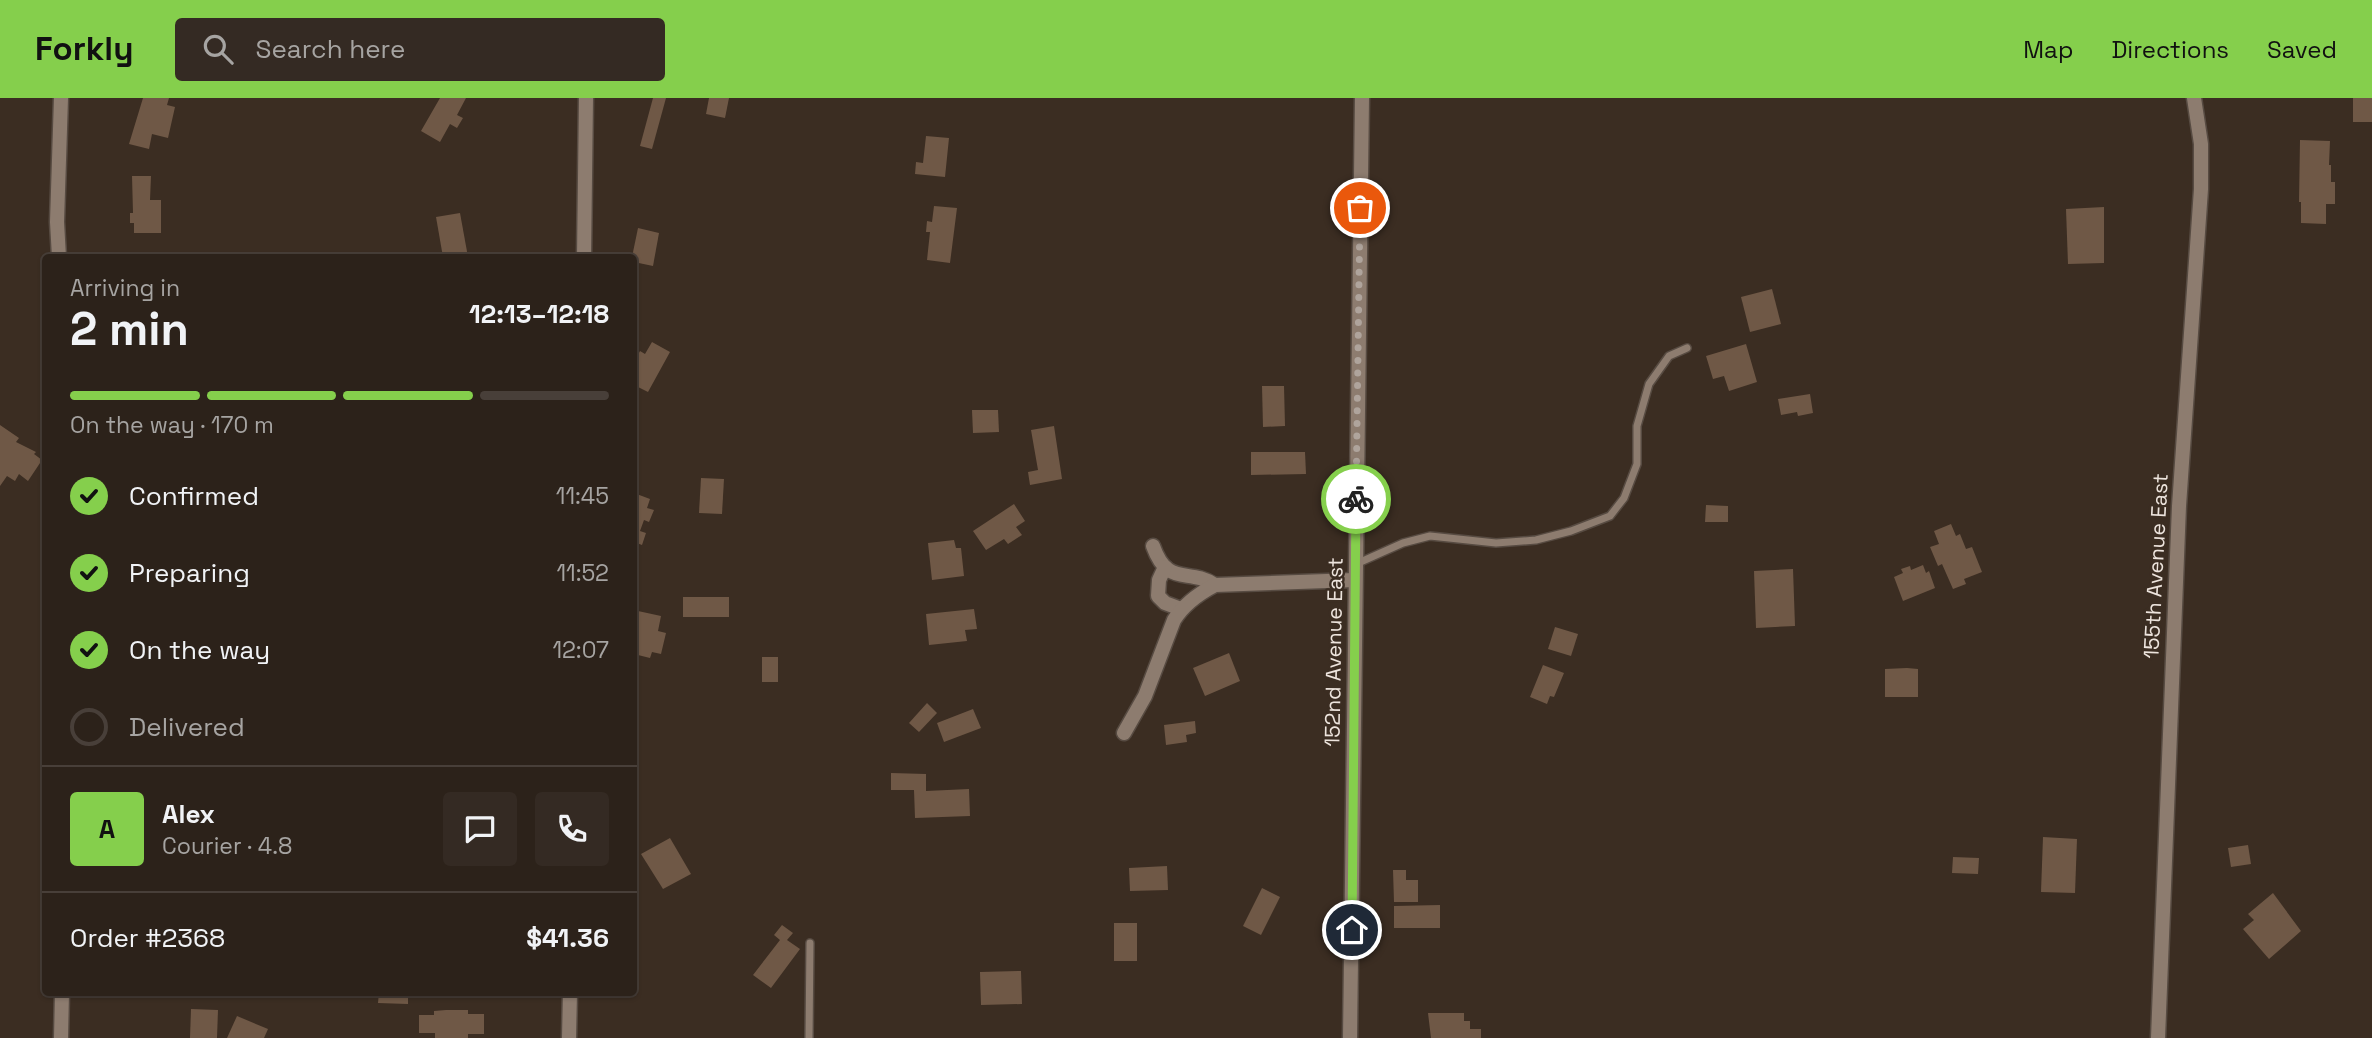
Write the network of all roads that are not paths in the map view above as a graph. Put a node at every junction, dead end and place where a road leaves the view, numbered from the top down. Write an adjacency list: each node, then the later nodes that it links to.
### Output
1 (61, 98): 5 (street)
2 (586, 98): 6 (street)
3 (1362, 98): 9 (street, 152nd Avenue East)
4 (2194, 98): 22 (street, 155th Avenue East)
5 (59, 254)
6 (584, 254)
7 (1687, 348): 9 (lane)
8 (1153, 546): 10 (street)
9 (1355, 564): 11 (street, 152nd Avenue East)
10 (1165, 567): 12 (street); 13 (street)
11 (1355, 580): 12 (street); 21 (street, 152nd Avenue East)
12 (1215, 585): 13 (street)
13 (1181, 609): 14 (street)
14 (1124, 733)
15 (810, 943): 20 (lane)
16 (62, 996): 18 (street)
17 (570, 996): 19 (street)
18 (61, 1038)
19 (569, 1038)
20 (809, 1038)
21 (1350, 1038)
22 (2158, 1038)

